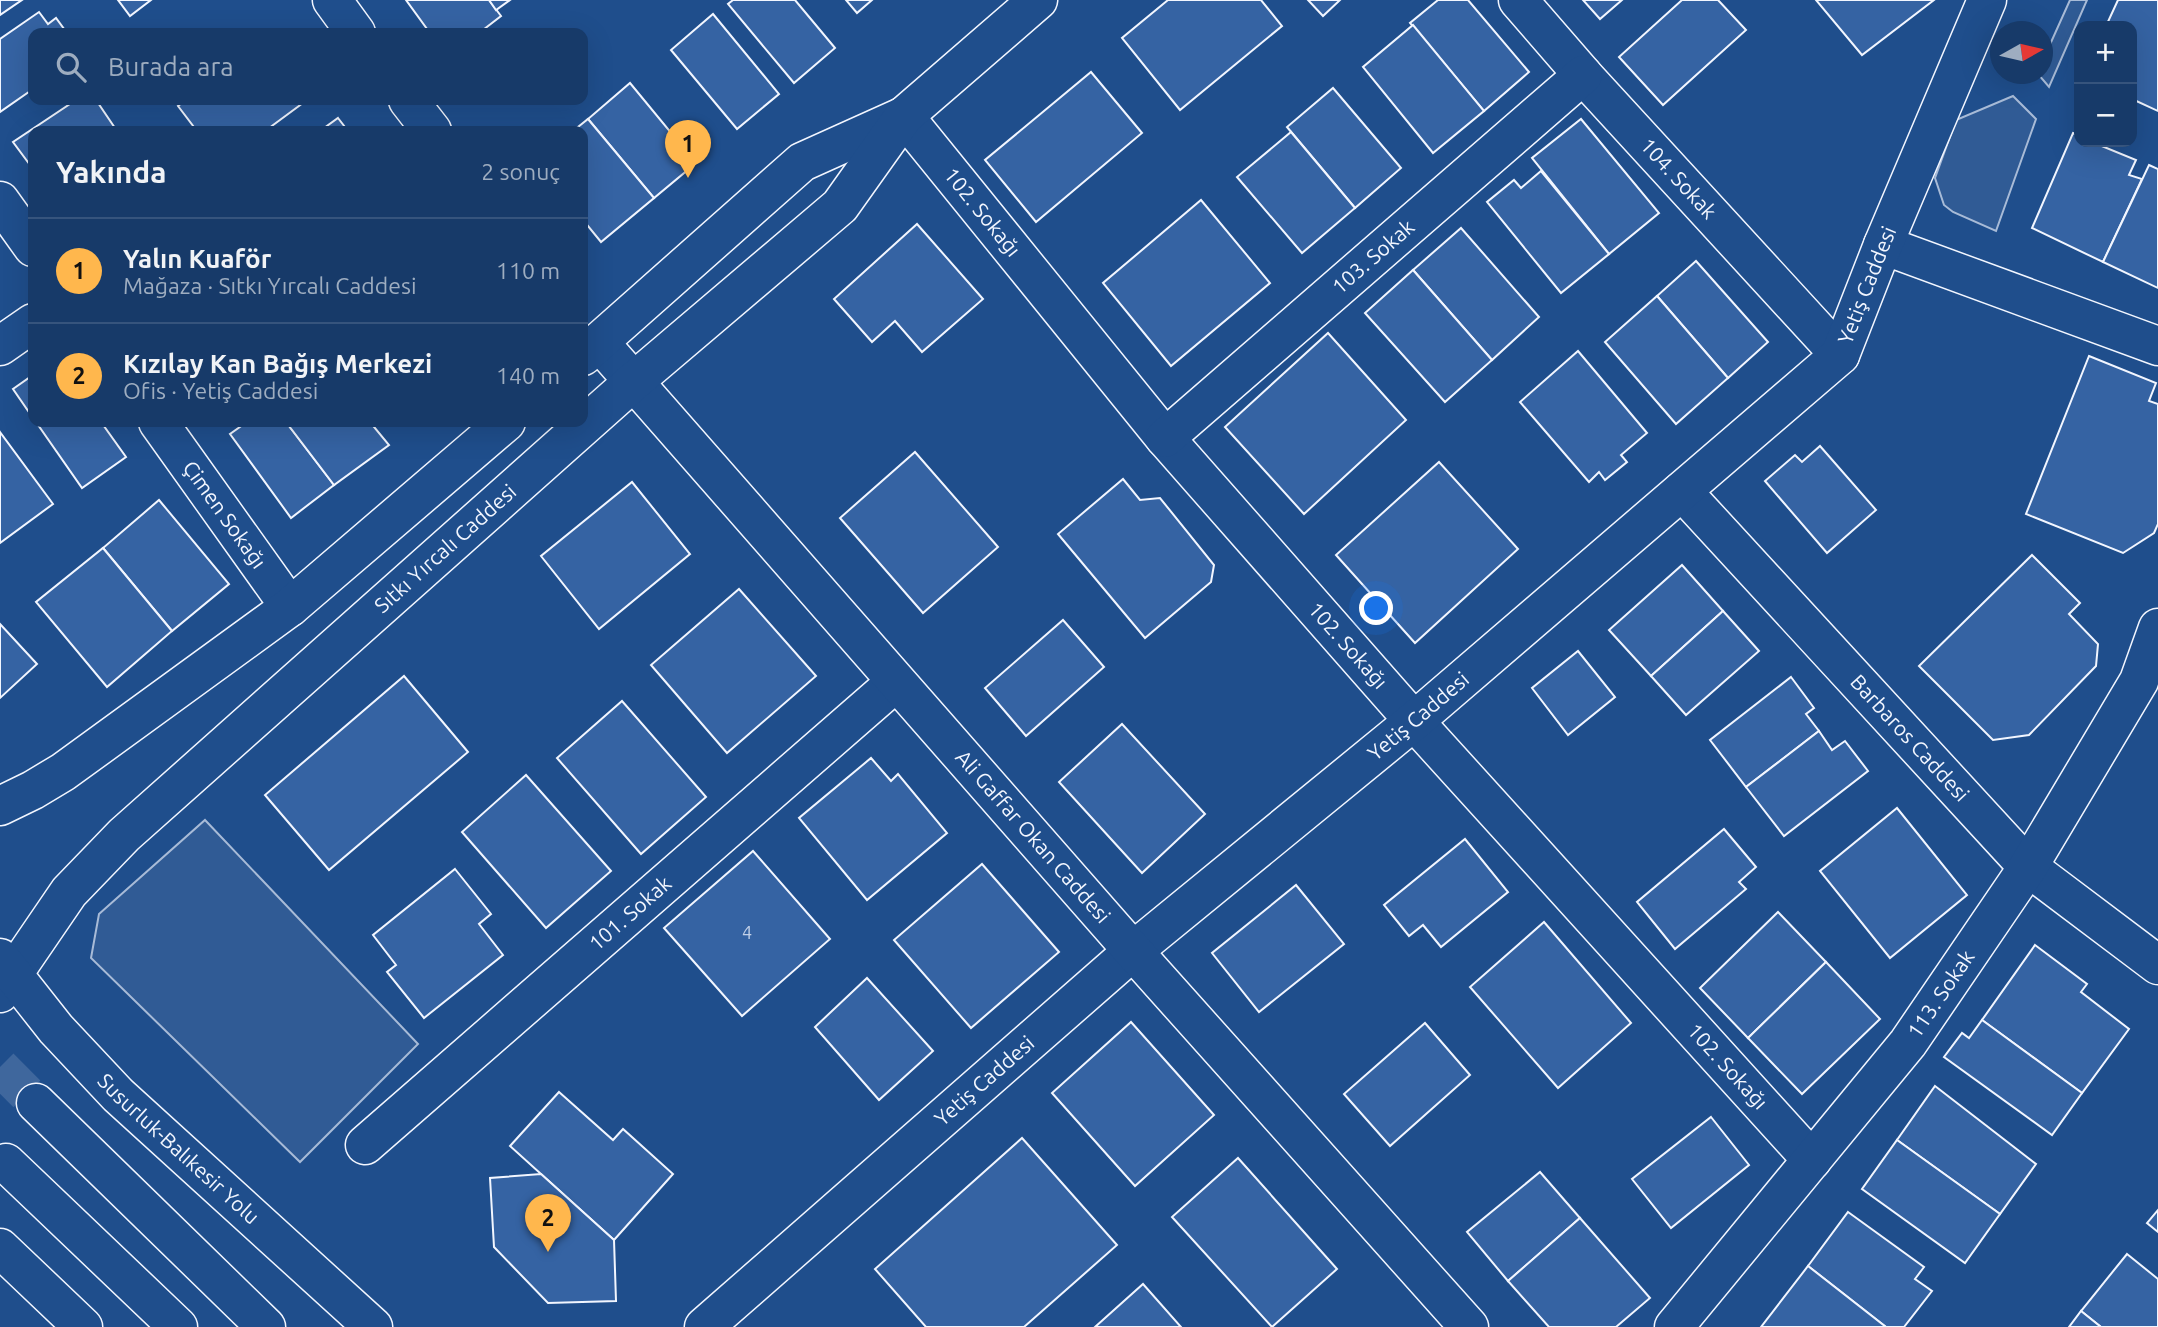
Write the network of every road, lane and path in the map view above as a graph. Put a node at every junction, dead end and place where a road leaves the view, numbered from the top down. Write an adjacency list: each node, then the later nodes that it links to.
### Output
1 (332, 0): 5 (main road)
2 (1038, 0): 8 (main road, Sıtkı Yırcalı Caddesi)
3 (1518, 0): 6 (main road, 104. Sokak)
4 (1987, 0): 12 (main road, Yetiş Caddesi)
5 (352, 28)
6 (1583, 75): 17 (main road, 104. Sokak); 23 (main road, 103. Sokak)
7 (412, 105): 9 (main road)
8 (904, 116): 14 (main road, Sıtkı Yırcalı Caddesi); 18 (main road, Sıtkı Yırcalı Caddesi); 23 (main road, 102. Sokağı)
9 (428, 126)
10 (0, 201): 11 (main road)
11 (28, 240)
12 (1883, 245): 16 (main road); 17 (main road, Yetiş Caddesi)
13 (28, 326): 15 (main road)
14 (588, 340): 18 (main road, Ali Gaffar Okan Caddesi)
15 (0, 346)
16 (2158, 346)
17 (1840, 355): 24 (main road, Yetiş Caddesi)
18 (633, 382): 19 (main road, Sıtkı Yırcalı Caddesi); 27 (main road, Ali Gaffar Okan Caddesi)
19 (588, 422)
20 (162, 427): 25 (main road, Çimen Sokağı)
21 (500, 427): 25 (main road)
22 (582, 427): 33 (main road, Sıtkı Yırcalı Caddesi)
23 (1165, 438): 28 (main road, 102. Sokağı)
24 (1682, 491): 28 (main road, Yetiş Caddesi); 30 (main road, Barbaros Caddesi)
25 (290, 607): 29 (main road)
26 (2158, 628): 30 (main road, 113. Sokak)
27 (896, 681): 31 (main road, Ali Gaffar Okan Caddesi); 35 (main road, 101. Sokak)
28 (1414, 721): 31 (main road, Yetiş Caddesi); 36 (main road, 102. Sokağı)
29 (0, 806)
30 (2028, 867): 32 (main road, Barbaros Caddesi); 36 (main road, 113. Sokak)
31 (1133, 951): 43 (main road, Yetiş Caddesi); 44 (main road, Ali Gaffar Okan Caddesi)
32 (2158, 965)
33 (4, 975): 42 (main road, Susurluk-Balıkesir Yolu)
34 (36, 1102): 41 (main road)
35 (365, 1145)
36 (1812, 1160): 45 (main road, 113. Sokak)
37 (6, 1163): 40 (main road)
38 (0, 1248): 39 (main road)
39 (83, 1327)
40 (178, 1327)
41 (266, 1327)
42 (373, 1327)
43 (704, 1327)
44 (1469, 1327)
45 (1675, 1327)

